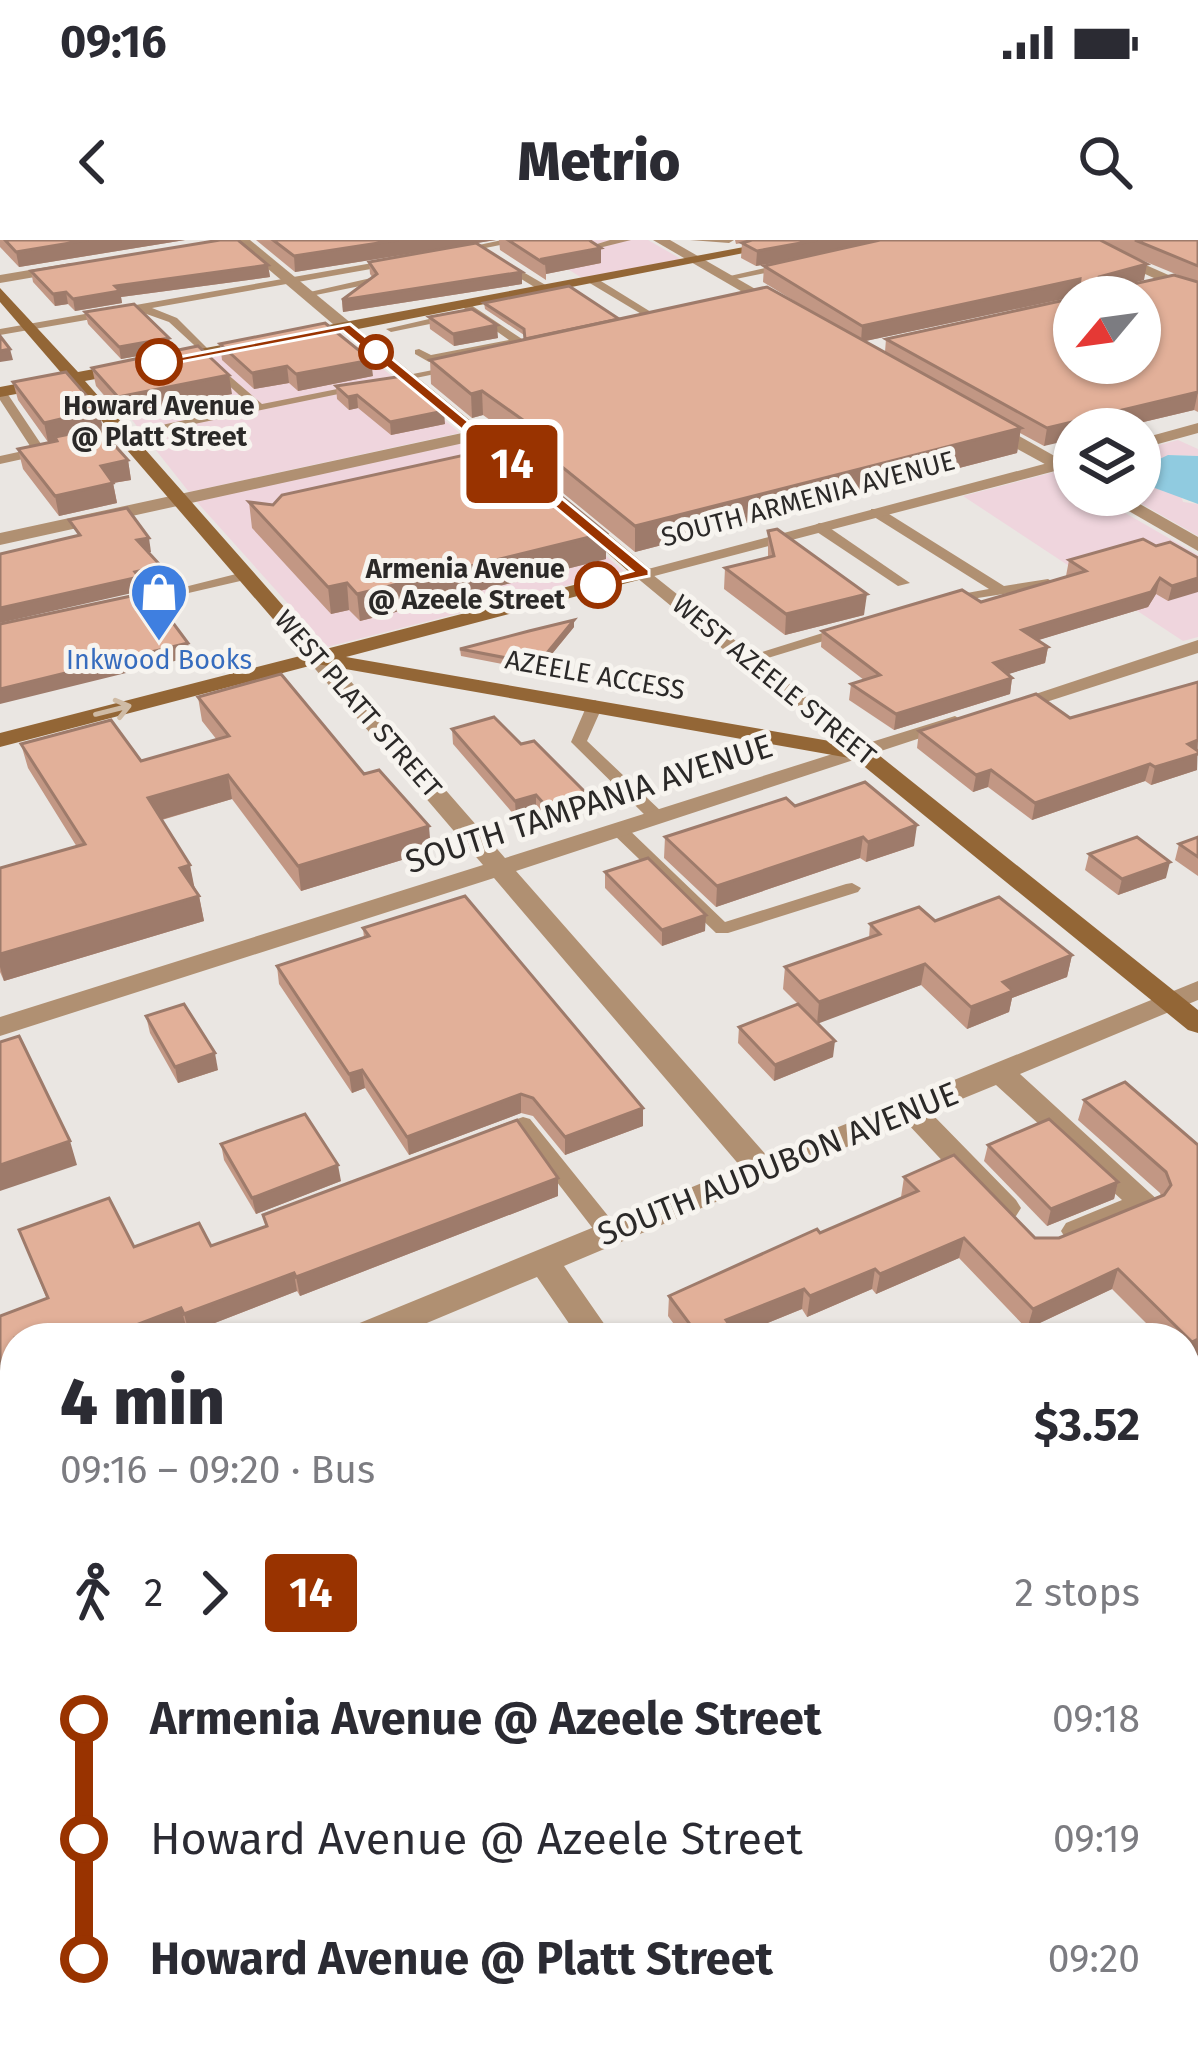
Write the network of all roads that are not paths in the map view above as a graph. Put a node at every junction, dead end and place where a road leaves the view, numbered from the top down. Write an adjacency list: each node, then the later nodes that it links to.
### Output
1 (240, 240): 9 (street); 22 (street)
2 (519, 240): 11 (lane)
3 (626, 240): 10 (lane)
4 (660, 240): 15 (street)
5 (695, 240): 6 (lane)
6 (729, 240)
7 (1077, 240): 25 (street)
8 (790, 241): 15 (main road)
9 (217, 244)
10 (598, 245)
11 (479, 247): 12 (lane); 13 (lane)
12 (440, 254)
13 (494, 257): 17 (lane); 27 (lane)
14 (420, 258): 22 (lane)
15 (695, 260): 20 (street); 23 (main road)
16 (813, 261): 20 (lane)
17 (457, 263)
18 (87, 265): 21 (street)
19 (1198, 276): 25 (street)
20 (726, 278): 33 (street)
21 (0, 279)
22 (290, 280): 29 (street); 31 (lane)
23 (592, 280): 27 (main road); 37 (lane)
24 (371, 281): 29 (lane)
25 (1172, 282): 26 (street); 30 (street)
26 (1161, 284)
27 (545, 289): 32 (main road)
28 (0, 293): 35 (main road, WEST PLATT STREET)
29 (306, 293): 36 (street)
30 (1198, 293)
31 (138, 307): 35 (lane); 40 (lane)
32 (471, 308): 34 (main road); 39 (lane)
33 (806, 323)
34 (385, 325): 36 (main road); 39 (lane)
35 (29, 327): 38 (lane); 43 (main road, WEST PLATT STREET)
36 (346, 327): 40 (main road); 42 (main road)
37 (644, 329)
38 (0, 332)
39 (419, 352): 42 (lane)
40 (204, 353): 43 (main road); 46 (lane)
41 (528, 354): 44 (lane)
42 (384, 358): 44 (main road)
43 (73, 378): 45 (main road); 49 (main road, WEST PLATT STREET)
44 (409, 379): 46 (lane); 50 (main road)
45 (0, 392): 52 (lane)
46 (260, 407): 49 (lane)
47 (957, 408): 54 (street)
48 (1198, 428): 51 (street)
49 (124, 435): 52 (lane); 59 (main road, WEST PLATT STREET)
50 (476, 435): 53 (street); 58 (main road)
51 (1161, 438)
52 (40, 452): 55 (lane)
53 (379, 456): 57 (lane); 59 (street)
54 (1053, 459)
55 (0, 460)
56 (1053, 471): 61 (street, SOUTH ARMENIA AVENUE)
57 (401, 477)
58 (543, 490)
59 (179, 500): 64 (street); 67 (main road, WEST PLATT STREET)
60 (560, 504): 66 (main road, WEST AZEELE STREET)
61 (876, 512): 63 (street, SOUTH ARMENIA AVENUE); 70 (lane)
62 (1147, 516): 65 (street)
63 (819, 527): 66 (street, SOUTH ARMENIA AVENUE); 68 (lane)
64 (0, 539)
65 (1198, 545)
66 (644, 573): 75 (main road, SOUTH ARMENIA AVENUE); 76 (street, WEST AZEELE STREET)
67 (244, 576): 71 (lane); 75 (main road, WEST PLATT STREET)
68 (904, 583)
69 (1048, 583): 70 (lane)
70 (1000, 590): 72 (lane)
71 (111, 607)
72 (916, 609)
73 (871, 622): 76 (lane)
74 (1195, 650): 79 (street, SOUTH TAMPANIA AVENUE)
75 (318, 658): 77 (main road, AZEELE ACCESS); 78 (main road, SOUTH ARMENIA AVENUE, one-way to 75); 82 (street, WEST PLATT STREET)
76 (748, 658): 79 (street, WEST AZEELE STREET)
77 (595, 705): 79 (main road, AZEELE ACCESS); 80 (lane)
78 (0, 740)
79 (862, 753): 80 (street, SOUTH TAMPANIA AVENUE); 84 (main road, WEST AZEELE STREET)
80 (656, 817): 81 (street, SOUTH TAMPANIA AVENUE)
81 (617, 829): 82 (street, SOUTH TAMPANIA AVENUE); 83 (lane)
82 (500, 866): 86 (street, SOUTH TAMPANIA AVENUE); 90 (street, WEST PLATT STREET)
83 (852, 888)
84 (1184, 996): 85 (main road, WEST AZEELE STREET); 87 (street, SOUTH AUDUBON AVENUE)
85 (1198, 1024)
86 (0, 1027)
87 (1000, 1072): 88 (street, SOUTH AUDUBON AVENUE); 88 (street)
88 (910, 1109): 90 (street, SOUTH AUDUBON AVENUE)
89 (480, 1140): 91 (lane)
90 (761, 1171): 91 (street, SOUTH AUDUBON AVENUE)
91 (609, 1233): 92 (street, SOUTH AUDUBON AVENUE)
92 (543, 1261): 93 (street, SOUTH AUDUBON AVENUE); 94 (street)
93 (394, 1323)
94 (586, 1323)

